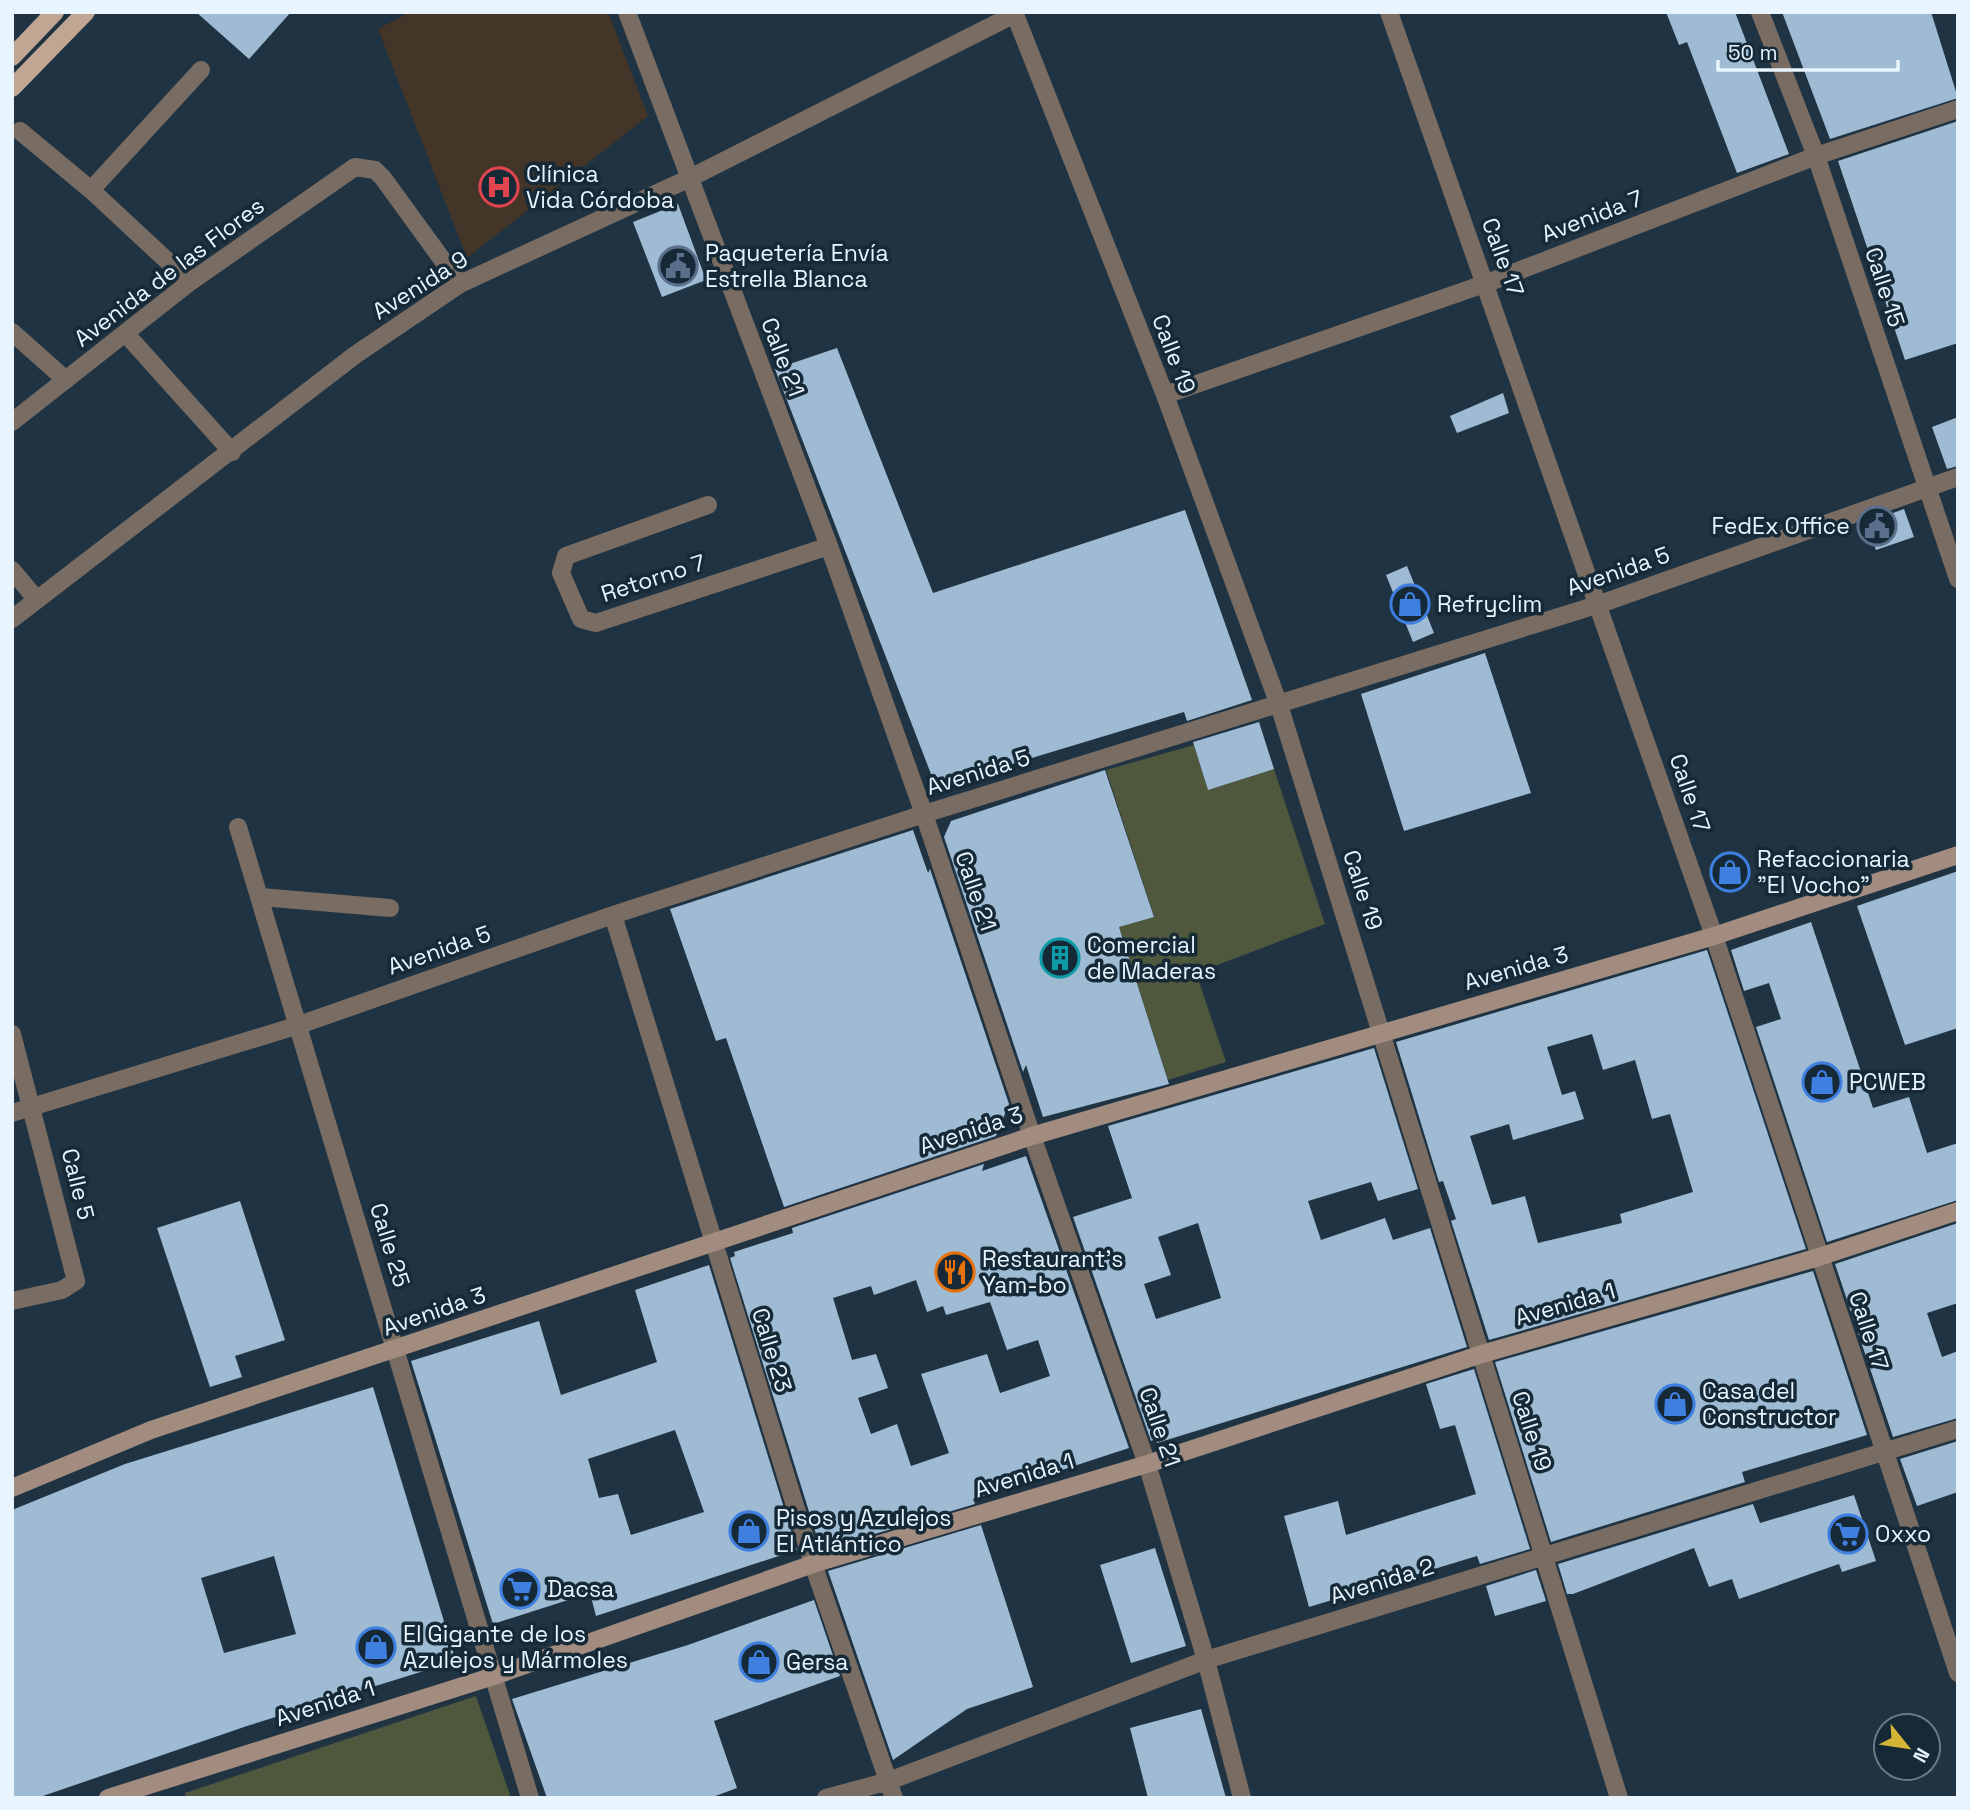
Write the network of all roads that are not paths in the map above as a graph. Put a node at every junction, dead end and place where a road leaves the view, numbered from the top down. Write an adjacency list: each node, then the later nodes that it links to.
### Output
1 (55, 12): 7 (main road)
2 (86, 12): 9 (main road)
3 (627, 12): 13 (street, Calle 21)
4 (1390, 12): 16 (street, Calle 17)
5 (1760, 12): 12 (street, Calle 15)
6 (1015, 13): 13 (street, Avenida 9); 21 (street, Calle 19)
7 (12, 57)
8 (201, 69): 14 (street)
9 (12, 88)
10 (1958, 109): 12 (street, Avenida 7)
11 (20, 131): 14 (street)
12 (1816, 156): 16 (street, Avenida 7); 25 (street, Calle 15)
13 (690, 178): 17 (street, Avenida 9); 27 (street, Calle 21)
14 (91, 190): 15 (street)
15 (190, 282): 17 (street, Avenida de las Flores); 19 (street, Avenida de las Flores)
16 (1487, 283): 21 (street, Avenida 7); 31 (street, Calle 17)
17 (460, 284): 23 (street, Avenida 9)
18 (12, 332): 20 (street)
19 (126, 334): 20 (street, Avenida de las Flores); 23 (street)
20 (66, 380): 22 (street, Avenida de las Flores)
21 (1164, 395): 33 (street, Calle 19)
22 (12, 422)
23 (232, 452): 30 (street, Avenida 9)
24 (1958, 477): 25 (street, Avenida 5)
25 (1927, 488): 29 (street, Calle 15); 31 (street, Avenida 5)
26 (708, 505): 27 (street, Retorno 7)
27 (829, 546): 34 (street, Calle 21)
28 (12, 570): 30 (street)
29 (1958, 579)
30 (37, 600): 32 (street, Avenida 9)
31 (1600, 604): 33 (street, Avenida 5); 40 (street, Calle 17)
32 (12, 619)
33 (1279, 705): 34 (street, Avenida 5); 42 (street, Calle 19)
34 (924, 814): 39 (street, Avenida 5); 46 (street, Calle 21)
35 (238, 827): 37 (street, Calle 25)
36 (1958, 855): 40 (main road, Avenida 3)
37 (261, 897): 38 (street); 41 (street, Calle 25)
38 (390, 908)
39 (613, 915): 41 (street, Avenida 5); 48 (street, Calle 23)
40 (1714, 936): 42 (main road, Avenida 3); 49 (street, Calle 17)
41 (299, 1025): 44 (street, Avenida 5); 51 (street, Calle 25)
42 (1383, 1032): 46 (main road, Avenida 3); 52 (street, Calle 19)
43 (12, 1034): 44 (street, Calle 5)
44 (33, 1106): 45 (street, Avenida 5); 50 (street, Calle 5)
45 (12, 1113)
46 (1032, 1136): 48 (main road, Avenida 3); 55 (street, Calle 21)
47 (1958, 1211): 49 (main road, Avenida 1)
48 (712, 1241): 51 (main road, Avenida 3); 58 (street, Calle 23)
49 (1819, 1257): 52 (main road, Avenida 1); 54 (street, Calle 17)
50 (12, 1301)
51 (396, 1350): 56 (main road, Avenida 3); 61 (street, Calle 25)
52 (1482, 1354): 55 (main road, Avenida 1); 57 (street, Calle 19)
53 (1958, 1429): 54 (street, Avenida 2)
54 (1884, 1454): 57 (street, Avenida 2); 60 (street, Calle 17)
55 (1147, 1464): 58 (main road, Avenida 1); 59 (street, Calle 21)
56 (12, 1488)
57 (1546, 1558): 59 (street, Avenida 2); 67 (street, Calle 19)
58 (813, 1564): 61 (main road, Avenida 1); 62 (street, Calle 23)
59 (1206, 1660): 62 (street, Avenida 2); 66 (street, Calle 21)
60 (1958, 1673)
61 (494, 1676): 63 (main road, Avenida 1); 64 (street, Calle 25)
62 (891, 1789): 65 (street, Avenida 2)
63 (108, 1798)
64 (530, 1798)
65 (827, 1798)
66 (1242, 1798)
67 (1619, 1798)

